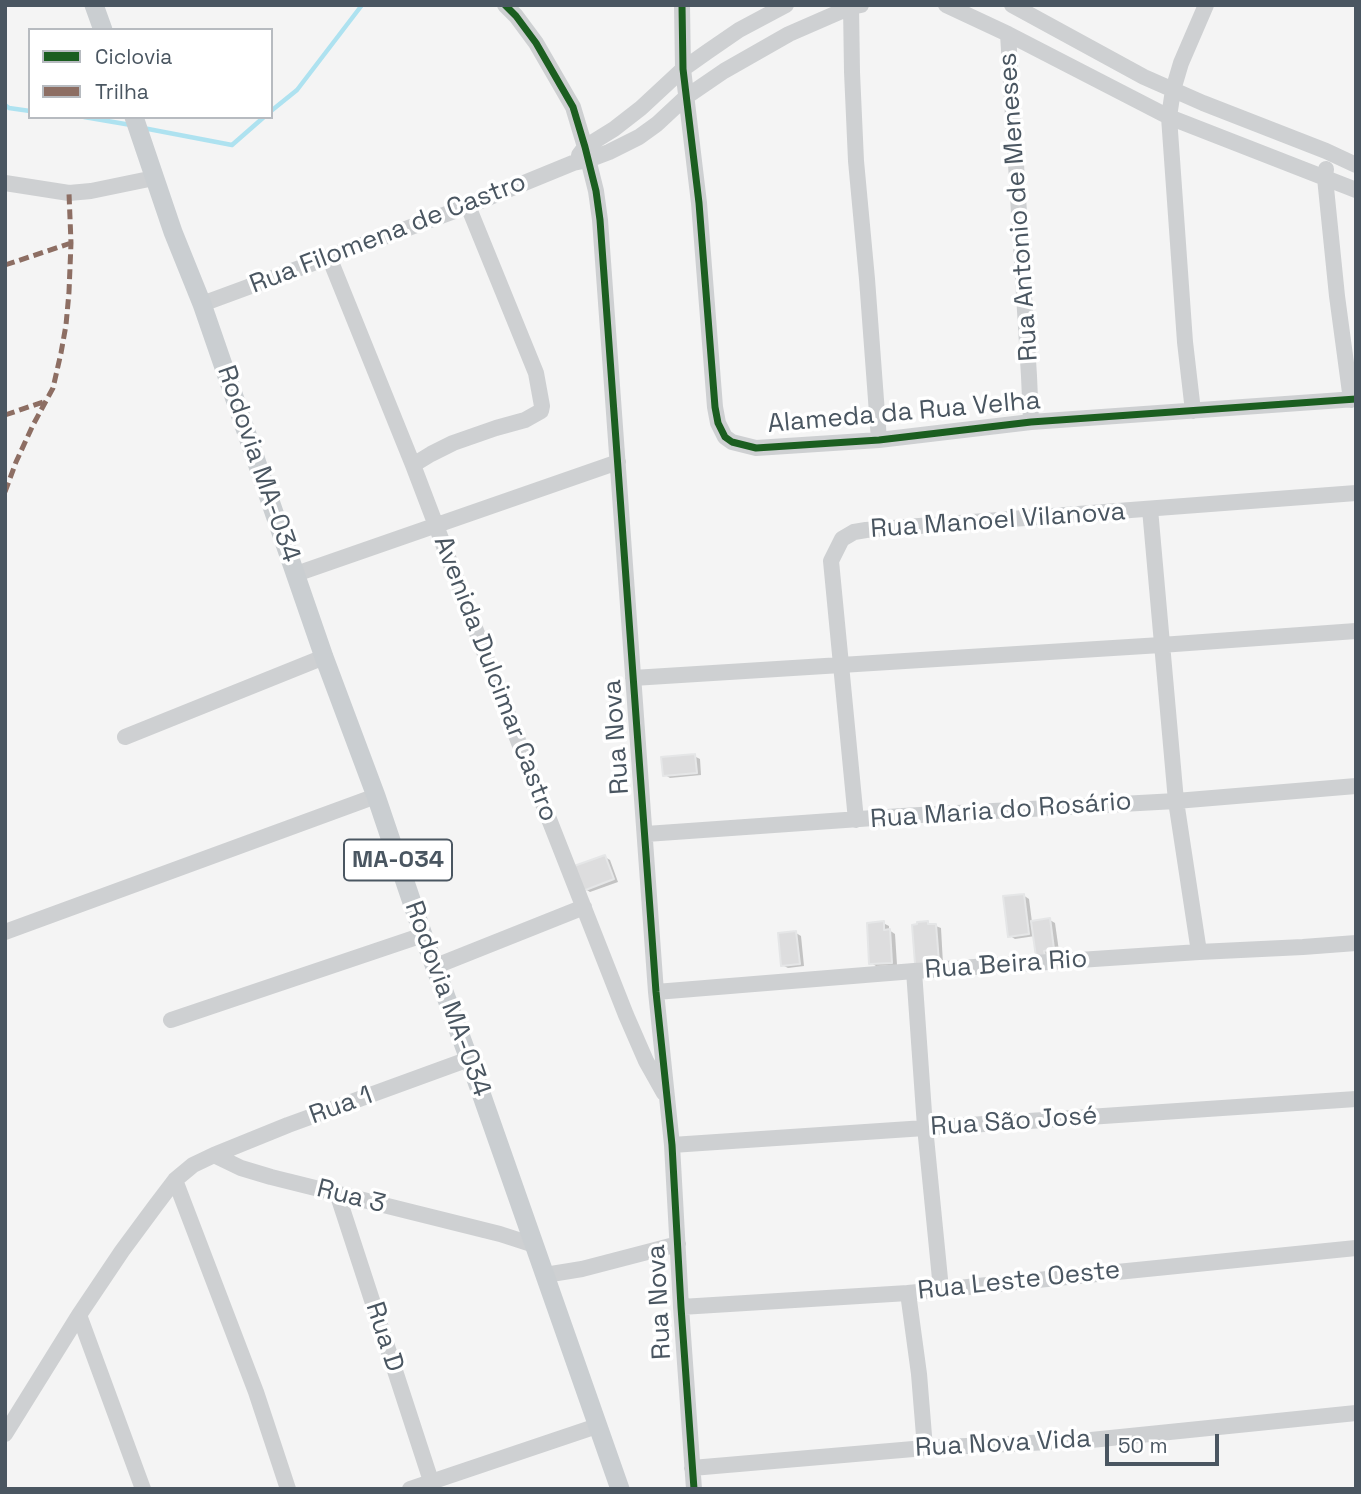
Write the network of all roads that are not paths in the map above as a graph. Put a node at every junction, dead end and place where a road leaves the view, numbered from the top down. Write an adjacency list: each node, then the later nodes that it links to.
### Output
1 (94, 5): 9 (main road)
2 (505, 5): 17 (street, Rua Nova)
3 (682, 5): 11 (street, Alameda da Rua Velha)
4 (786, 5): 11 (street)
5 (946, 5): 10 (street)
6 (1012, 5): 12 (street)
7 (1206, 5): 12 (street)
8 (854, 6): 13 (street, Alameda da Rua Velha); 29 (street, Alameda da Rua Velha)
9 (102, 28)
10 (1008, 34): 14 (street); 28 (street, Rua Antonio de Meneses)
11 (683, 69): 13 (street, Alameda da Rua Velha); 17 (street)
12 (1173, 90): 14 (street); 16 (street)
13 (686, 97): 17 (street, Alameda da Rua Velha); 29 (street, Alameda da Rua Velha)
14 (1169, 117): 20 (street); 27 (street)
15 (135, 119): 19 (main road, MA-034)
16 (1330, 153): 18 (street); 20 (street)
17 (582, 156): 23 (street, Rua Filomena de Castro); 30 (street, Rua Nova)
18 (1356, 166)
19 (155, 178): 21 (street); 25 (main road, Rodovia MA-034 / MA-034)
20 (1325, 178): 22 (street); 26 (street)
21 (5, 183)
22 (1356, 190)
23 (468, 206): 24 (street, Rua Filomena de Castro); 31 (street)
24 (329, 257): 25 (street, Rua Filomena de Castro); 31 (street, Avenida Dulcimar Castro)
25 (202, 304): 35 (main road, Rodovia MA-034 / MA-034)
26 (1354, 400): 27 (street, Alameda da Rua Velha)
27 (1193, 411): 28 (street, Alameda da Rua Velha)
28 (1031, 422): 29 (street, Alameda da Rua Velha)
29 (878, 440)
30 (618, 462): 34 (street); 40 (street, Rua Nova)
31 (413, 465): 34 (street, Avenida Dulcimar Castro)
32 (1356, 493): 33 (street, Rua Manoel Vilanova)
33 (1150, 509): 37 (street); 39 (street, Rua Manoel Vilanova)
34 (435, 526): 35 (street); 47 (street, Avenida Dulcimar Castro)
35 (296, 574): 38 (main road, Rodovia MA-034 / MA-034)
36 (1356, 631): 37 (street)
37 (1161, 645): 39 (street); 44 (street)
38 (324, 657): 41 (street); 43 (main road, Rodovia MA-034 / MA-034)
39 (842, 666): 40 (street); 45 (street, Rua Manoel Vilanova)
40 (633, 678): 46 (street, Rua Nova)
41 (125, 737)
42 (1356, 786): 44 (street, Rua Maria do Rosário)
43 (376, 796): 48 (street); 49 (main road, Rodovia MA-034 / MA-034)
44 (1176, 801): 45 (street, Rua Maria do Rosário); 51 (street)
45 (856, 820): 46 (street, Rua Maria do Rosário)
46 (646, 834): 54 (street, Rua Nova)
47 (584, 907): 52 (street); 57 (street, Avenida Dulcimar Castro)
48 (5, 932)
49 (423, 935): 52 (main road, Rodovia MA-034 / MA-034); 55 (street)
50 (1356, 943): 51 (street, Rua Beira Rio)
51 (1199, 952): 53 (street, Rua Beira Rio)
52 (436, 966): 56 (main road, Rodovia MA-034 / MA-034)
53 (914, 971): 54 (street, Rua Beira Rio); 59 (street)
54 (656, 992): 57 (street, Rua Nova)
55 (171, 1020)
56 (469, 1059): 61 (street, Rua 1); 65 (main road, Rodovia MA-034 / MA-034)
57 (667, 1098): 60 (street, Rua Nova)
58 (1356, 1099): 59 (street, Rua São José)
59 (925, 1127): 60 (street, Rua São José); 68 (street)
60 (673, 1145): 64 (street, Rua Nova)
61 (214, 1155): 62 (street); 63 (street, Rua 3)
62 (176, 1180): 71 (street); 79 (street)
63 (337, 1193): 65 (street, Rua 3); 77 (street, Rua D)
64 (678, 1244): 67 (street); 70 (street, Rua Nova)
65 (534, 1245): 67 (main road, Rodovia MA-034 / MA-034)
66 (1356, 1248): 68 (street, Rua Leste Oeste)
67 (545, 1275): 73 (main road, Rodovia MA-034 / MA-034)
68 (941, 1289): 69 (street, Rua Leste Oeste)
69 (908, 1293): 70 (street, Rua Leste Oeste); 75 (street)
70 (681, 1307): 76 (street, Rua Nova)
71 (79, 1315): 74 (street); 78 (street)
72 (1356, 1413): 75 (street, Rua Nova Vida)
73 (597, 1426): 77 (street); 81 (main road, Rodovia MA-034 / MA-034)
74 (5, 1434)
75 (925, 1448): 76 (street, Rua Nova Vida)
76 (692, 1468): 82 (street, Rua Nova)
77 (431, 1481): 80 (street)
78 (143, 1489)
79 (288, 1489)
80 (410, 1489)
81 (620, 1489)
82 (694, 1489)

